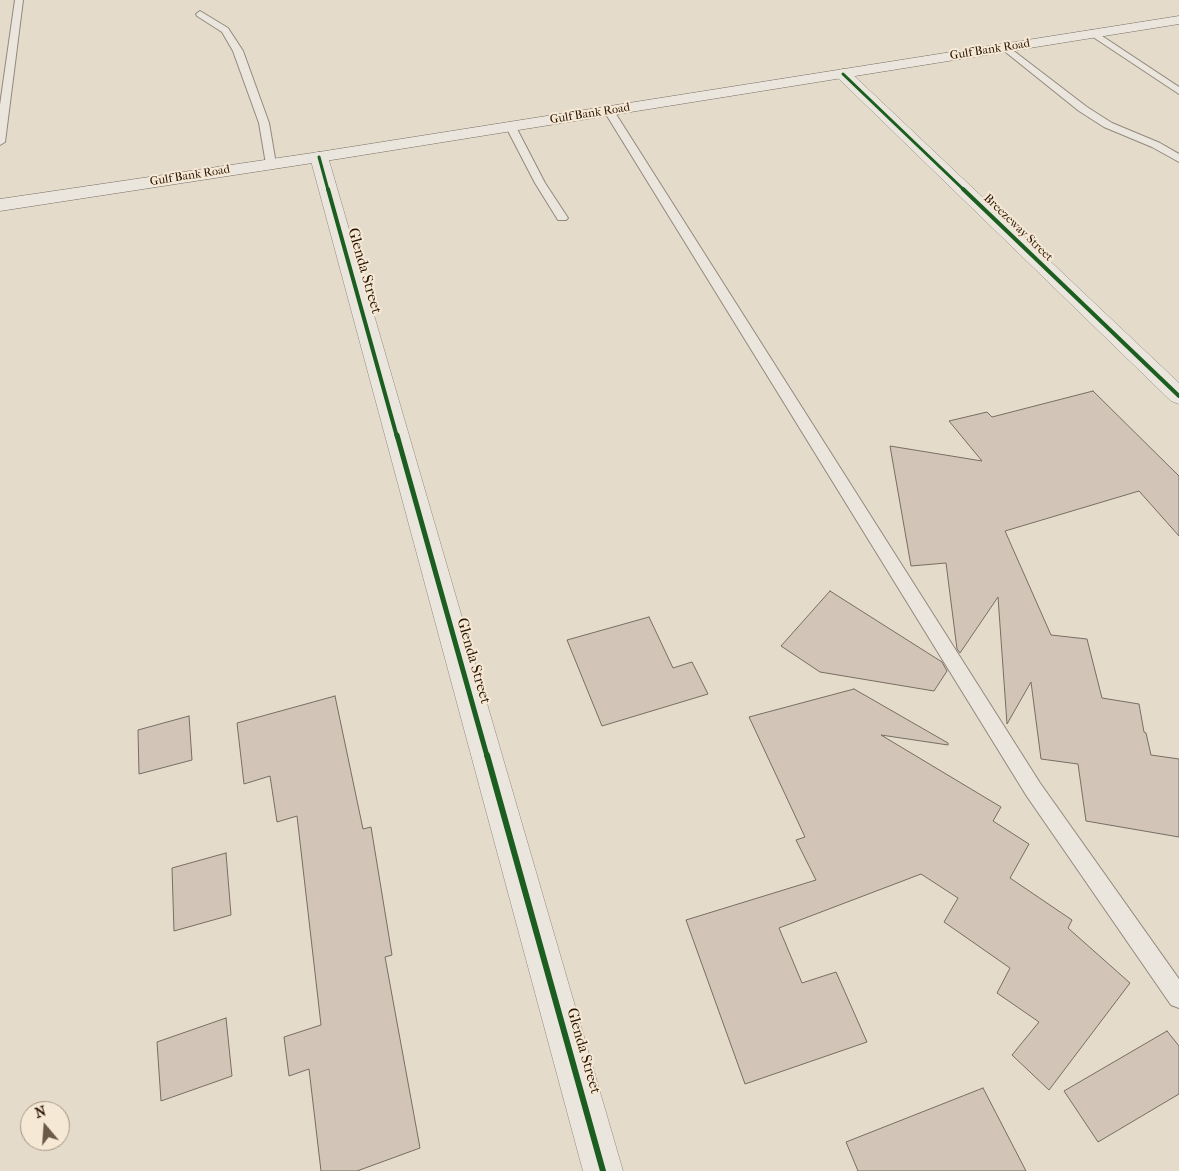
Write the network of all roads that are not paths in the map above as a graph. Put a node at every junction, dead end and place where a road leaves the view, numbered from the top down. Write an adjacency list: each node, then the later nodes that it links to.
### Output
1 (19, 0): 10 (lane)
2 (200, 14): 13 (lane)
3 (1179, 20): 4 (street, Gulf Bank Road)
4 (1093, 34): 5 (street, Gulf Bank Road); 7 (lane)
5 (1006, 48): 6 (street, Gulf Bank Road); 11 (lane)
6 (843, 74): 8 (street, Gulf Bank Road); 16 (street, Breezeway Street)
7 (1179, 91)
8 (609, 111): 9 (street, Gulf Bank Road); 17 (lane)
9 (510, 126): 12 (street, Gulf Bank Road); 15 (lane)
10 (0, 142)
11 (1176, 155)
12 (319, 157): 13 (street, Gulf Bank Road); 18 (street, Glenda Street)
13 (271, 164): 14 (street, Gulf Bank Road)
14 (0, 205)
15 (562, 218)
16 (1179, 396)
17 (1179, 997)
18 (604, 1171)

